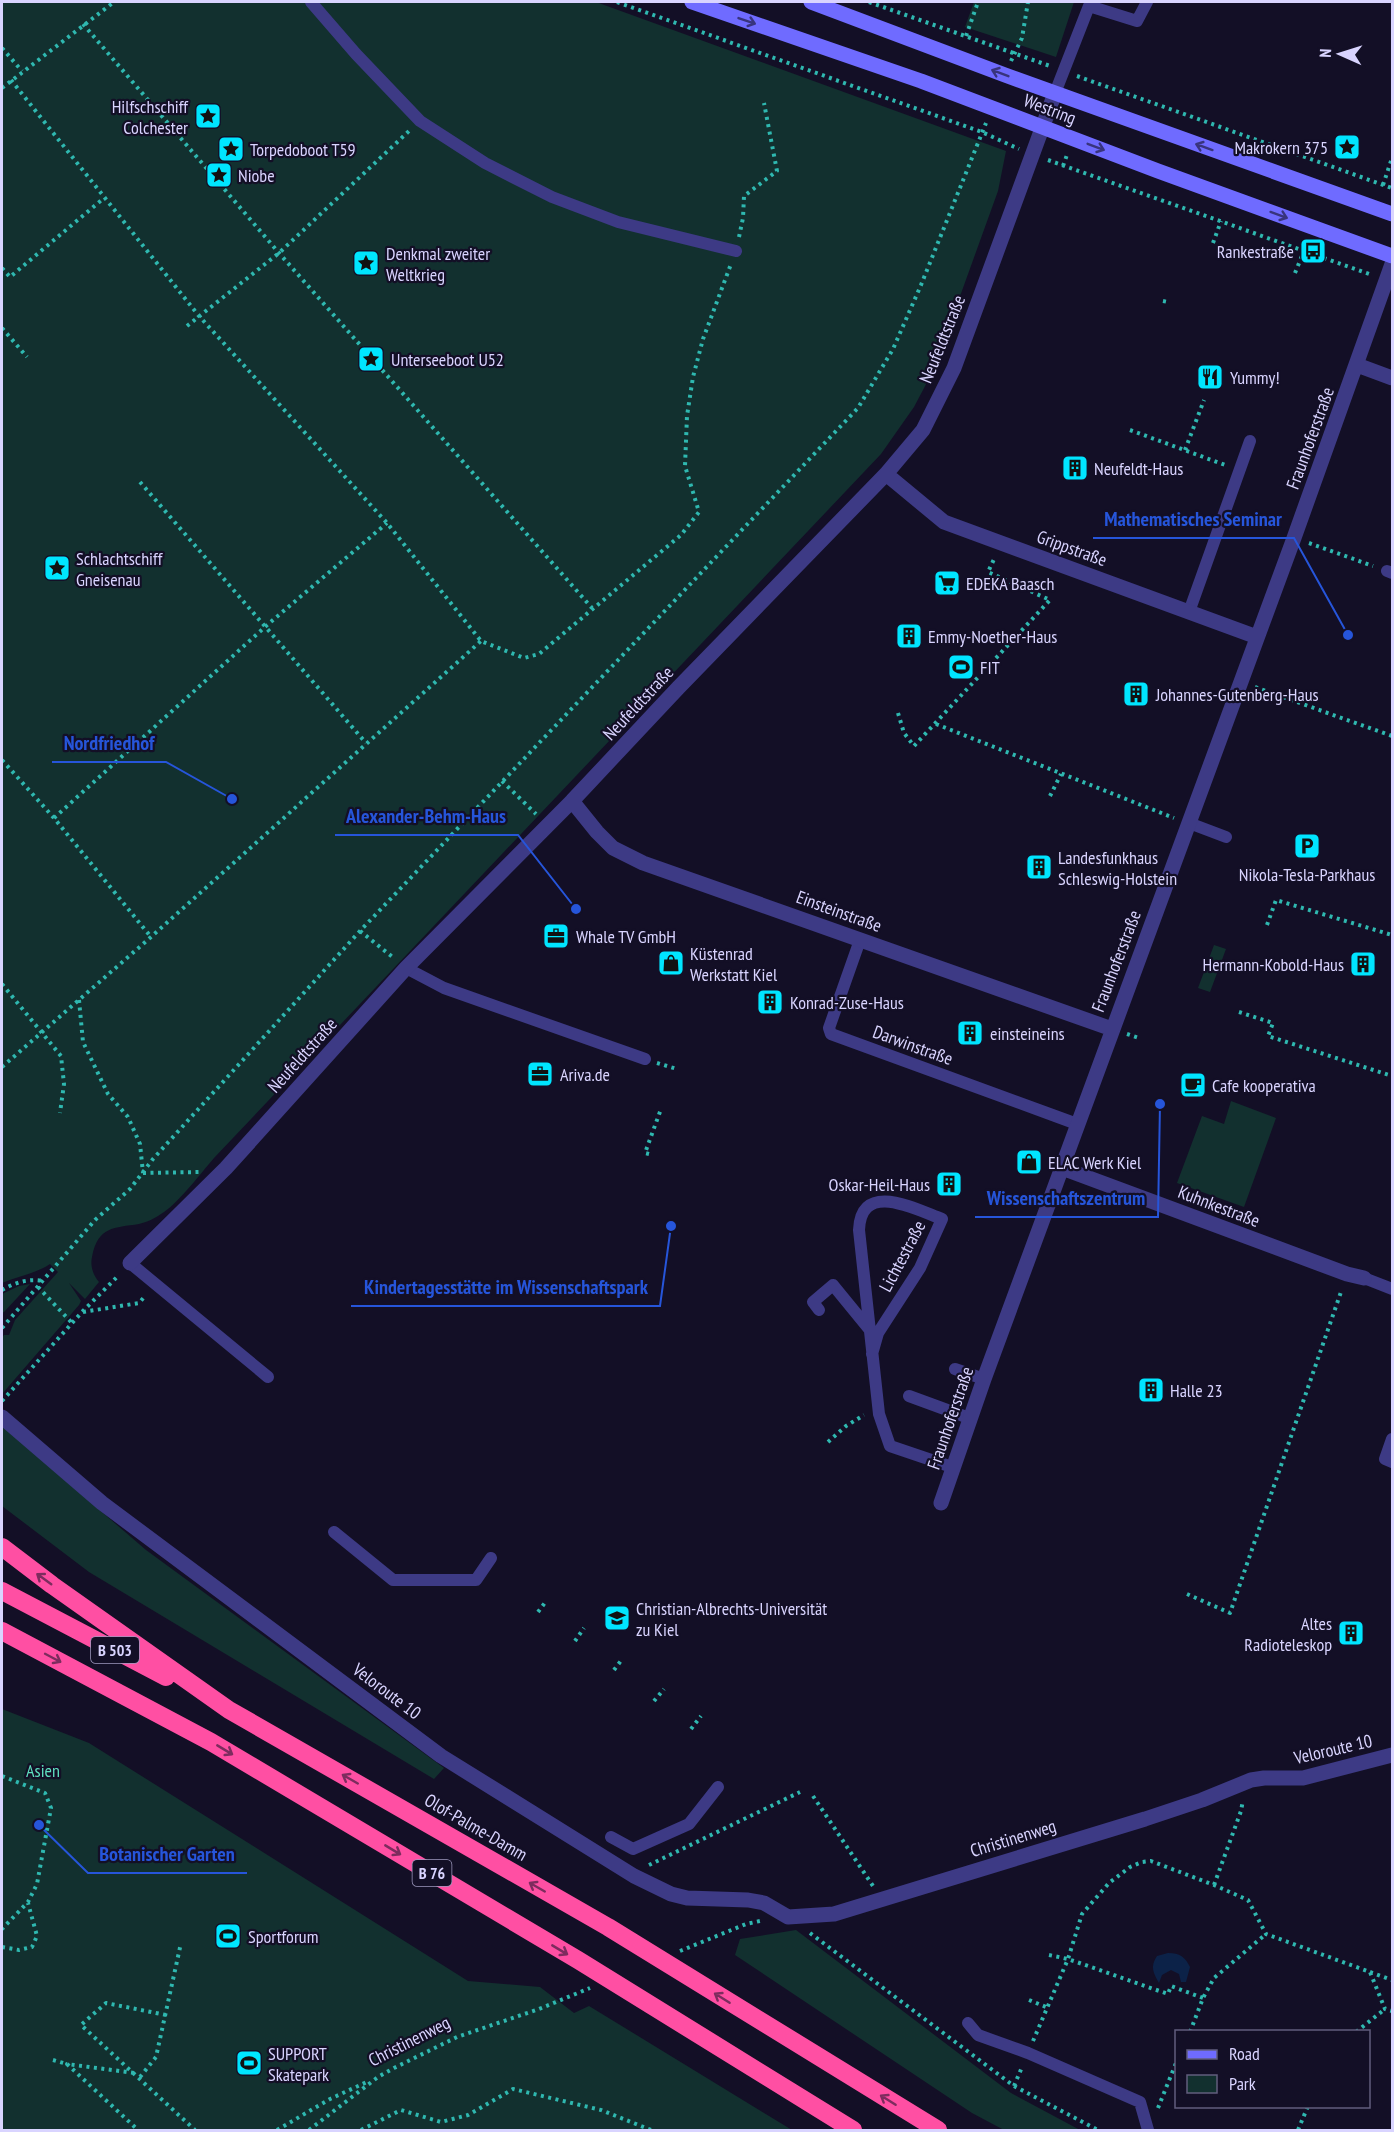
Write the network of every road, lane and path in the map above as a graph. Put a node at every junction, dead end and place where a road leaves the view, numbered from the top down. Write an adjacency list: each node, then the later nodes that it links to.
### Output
1 (114, 2): 10 (path)
2 (311, 2): 21 (lane)
3 (617, 2): 23 (path)
4 (692, 2): 22 (main road, Westring, one-way to 22)
5 (811, 2): 16 (main road, Westring, one-way to 5)
6 (869, 2): 11 (path)
7 (978, 2): 11 (path)
8 (1028, 2): 13 (path)
9 (1147, 2): 15 (lane)
10 (83, 24): 14 (path); 36 (path)
11 (966, 36): 13 (path)
12 (2, 48): 14 (path)
13 (1014, 53): 15 (path); 16 (path)
14 (22, 71): 17 (path)
15 (1064, 71): 19 (lane); 28 (path)
16 (1005, 75): 19 (main road, Westring)
17 (10, 80): 18 (path); 30 (path)
18 (2, 88)
19 (1055, 93): 22 (street, Neufeldtstraße); 31 (main road, Westring, one-way to 19)
20 (764, 103): 34 (path)
21 (420, 121): 34 (lane); 36 (path)
22 (1042, 126): 25 (street, Neufeldtstraße); 37 (main road, Westring, one-way to 37)
23 (982, 132): 25 (path); 71 (path)
24 (1069, 150): 27 (path)
25 (1032, 154): 27 (path); 53 (street, Neufeldtstraße)
26 (1392, 158): 28 (path)
27 (1063, 166): 32 (path)
28 (1383, 185): 29 (path)
29 (1392, 188)
30 (104, 198): 39 (path); 42 (path)
31 (1392, 214)
32 (1221, 221): 33 (path); 35 (path)
33 (1213, 243)
34 (736, 251): 59 (path)
35 (1304, 251): 40 (path); 41 (path)
36 (279, 253): 42 (path); 59 (path)
37 (1392, 256)
38 (1392, 264): 41 (street, Fraunhoferstraße)
39 (2, 268)
40 (1295, 273)
41 (1387, 280): 46 (street, Fraunhoferstraße)
42 (199, 316): 43 (path); 55 (path)
43 (187, 326)
44 (2, 328): 45 (path)
45 (27, 357)
46 (1357, 365): 47 (street); 56 (street, Fraunhoferstraße)
47 (1392, 378)
48 (1204, 400): 51 (path)
49 (1130, 430): 51 (path)
50 (1250, 441): 52 (lane)
51 (1185, 450): 52 (path)
52 (1240, 470): 60 (lane)
53 (886, 474): 57 (street, Grippstraße); 73 (street, Neufeldtstraße)
54 (140, 482): 61 (path)
55 (387, 523): 61 (path); 63 (path)
56 (1294, 538): 58 (path); 62 (street, Fraunhoferstraße)
57 (1001, 542): 60 (street, Grippstraße); 66 (path)
58 (1390, 572)
59 (592, 608): 63 (path)
60 (1189, 612): 62 (street, Grippstraße)
61 (266, 626): 68 (path); 74 (path)
62 (1257, 637): 64 (street, Fraunhoferstraße)
63 (481, 640): 68 (path)
64 (1241, 682): 67 (path); 75 (street, Fraunhoferstraße)
65 (898, 713): 66 (path)
66 (936, 724): 70 (path)
67 (1392, 736)
68 (366, 743): 81 (path)
69 (2, 760): 74 (path)
70 (1061, 774): 72 (path); 75 (path)
71 (502, 781): 76 (path); 79 (path)
72 (1050, 796)
73 (572, 801): 76 (street, Neufeldtstraße); 82 (street, Einsteinstraße)
74 (54, 818): 81 (path)
75 (1189, 823): 77 (lane); 87 (street, Fraunhoferstraße)
76 (548, 826): 83 (street, Neufeldtstraße)
77 (1226, 837)
78 (1267, 925): 80 (path)
79 (360, 931): 83 (path); 98 (path)
80 (1392, 935)
81 (151, 937): 85 (path)
82 (860, 940): 87 (street, Einsteinstraße); 94 (lane, Darwinstraße)
83 (406, 968): 89 (lane); 97 (street, Neufeldtstraße)
84 (2, 984): 88 (path)
85 (79, 1000): 88 (path); 98 (path)
86 (1239, 1012): 91 (path)
87 (1112, 1029): 94 (street, Fraunhoferstraße)
88 (42, 1031): 90 (path); 93 (path)
89 (645, 1059)
90 (2, 1067)
91 (1392, 1076)
92 (661, 1109): 95 (path)
93 (60, 1113)
94 (1077, 1124): 96 (street, Fraunhoferstraße)
95 (649, 1154)
96 (1062, 1168): 100 (street, Kuhnkestraße); 115 (street, Fraunhoferstraße)
97 (223, 1171): 98 (path); 99 (street, Neufeldtstraße)
98 (143, 1173): 102 (path)
99 (130, 1263): 108 (path); 114 (lane)
100 (1347, 1274): 101 (street, Kuhnkestraße); 130 (path)
101 (1364, 1278): 104 (lane)
102 (43, 1281): 103 (path); 105 (path)
103 (38, 1287): 109 (path); 110 (path)
104 (1392, 1289)
105 (2, 1290)
106 (826, 1291): 111 (lane)
107 (130, 1304): 108 (path)
108 (82, 1312): 109 (path)
109 (72, 1323): 117 (path)
110 (2, 1328)
111 (870, 1330): 112 (lane, Lichtestraße); 112 (lane, Lichtestraße)
112 (872, 1354): 118 (lane, Lichtestraße)
113 (955, 1369): 115 (lane)
114 (268, 1377)
115 (984, 1379): 120 (street, Fraunhoferstraße)
116 (909, 1396): 120 (lane)
117 (2, 1401)
118 (879, 1414): 122 (path); 124 (lane, Lichtestraße)
119 (2, 1417): 150 (street, Veloroute 10)
120 (969, 1418): 124 (street, Fraunhoferstraße)
121 (1392, 1439): 123 (lane)
122 (828, 1442)
123 (1392, 1462)
124 (952, 1467): 125 (street, Fraunhoferstraße)
125 (941, 1503)
126 (334, 1532): 128 (lane)
127 (2, 1547): 140 (highway, Olof-Palme-Damm / B 76, one-way to 127)
128 (491, 1558)
129 (2, 1591): 140 (highway, B 503)
130 (1187, 1594)
131 (547, 1600): 132 (path)
132 (538, 1612)
133 (584, 1628): 135 (path)
134 (2, 1631): 189 (highway, B 76, one-way to 189)
135 (575, 1641)
136 (623, 1658): 137 (path)
137 (614, 1671)
138 (664, 1689): 139 (path)
139 (654, 1701)
140 (229, 1710): 190 (highway, Olof-Palme-Damm / B 76, one-way to 140)
141 (701, 1716): 142 (path)
142 (691, 1729)
143 (1392, 1755): 145 (street, Veloroute 10)
144 (2, 1776): 153 (path)
145 (1243, 1783): 151 (path); 154 (street, Christinenweg)
146 (718, 1787): 149 (lane)
147 (801, 1792): 150 (path)
148 (813, 1796): 152 (path)
149 (611, 1837)
150 (634, 1876): 154 (street, Veloroute 10)
151 (1214, 1885): 156 (path); 160 (path)
152 (874, 1888)
153 (28, 1902): 155 (path); 158 (path)
154 (788, 1917): 180 (path)
155 (2, 1929)
156 (1266, 1934): 161 (path); 163 (path)
157 (181, 1943): 169 (path)
158 (2, 1947)
159 (1049, 1955): 160 (path)
160 (1068, 1959): 163 (path); 165 (path)
161 (1370, 1972): 162 (path); 167 (path)
162 (1392, 1980)
163 (1203, 1998): 171 (path)
164 (1029, 2000): 165 (path)
165 (1046, 2007): 173 (path)
166 (539, 2009): 178 (path, Christinenweg)
167 (1385, 2009): 168 (path); 172 (path)
168 (1392, 2011)
169 (166, 2015): 177 (path); 179 (path)
170 (968, 2023): 173 (lane)
171 (1190, 2030)
172 (1357, 2030)
173 (1028, 2053): 180 (path); 192 (lane)
174 (53, 2061): 175 (path)
175 (67, 2064): 177 (path); 183 (path)
176 (1175, 2066): 182 (path)
177 (135, 2073): 179 (path)
178 (378, 2076): 185 (path); 186 (path, Christinenweg)
179 (140, 2077): 184 (path)
180 (1014, 2086): 191 (path)
181 (1307, 2108): 193 (path)
182 (1157, 2111)
183 (138, 2130)
184 (195, 2130)
185 (277, 2130)
186 (309, 2130)
187 (361, 2130): 188 (path)
188 (651, 2130)
189 (853, 2130)
190 (938, 2130)
191 (1098, 2130)
192 (1148, 2130)
193 (1298, 2130)

